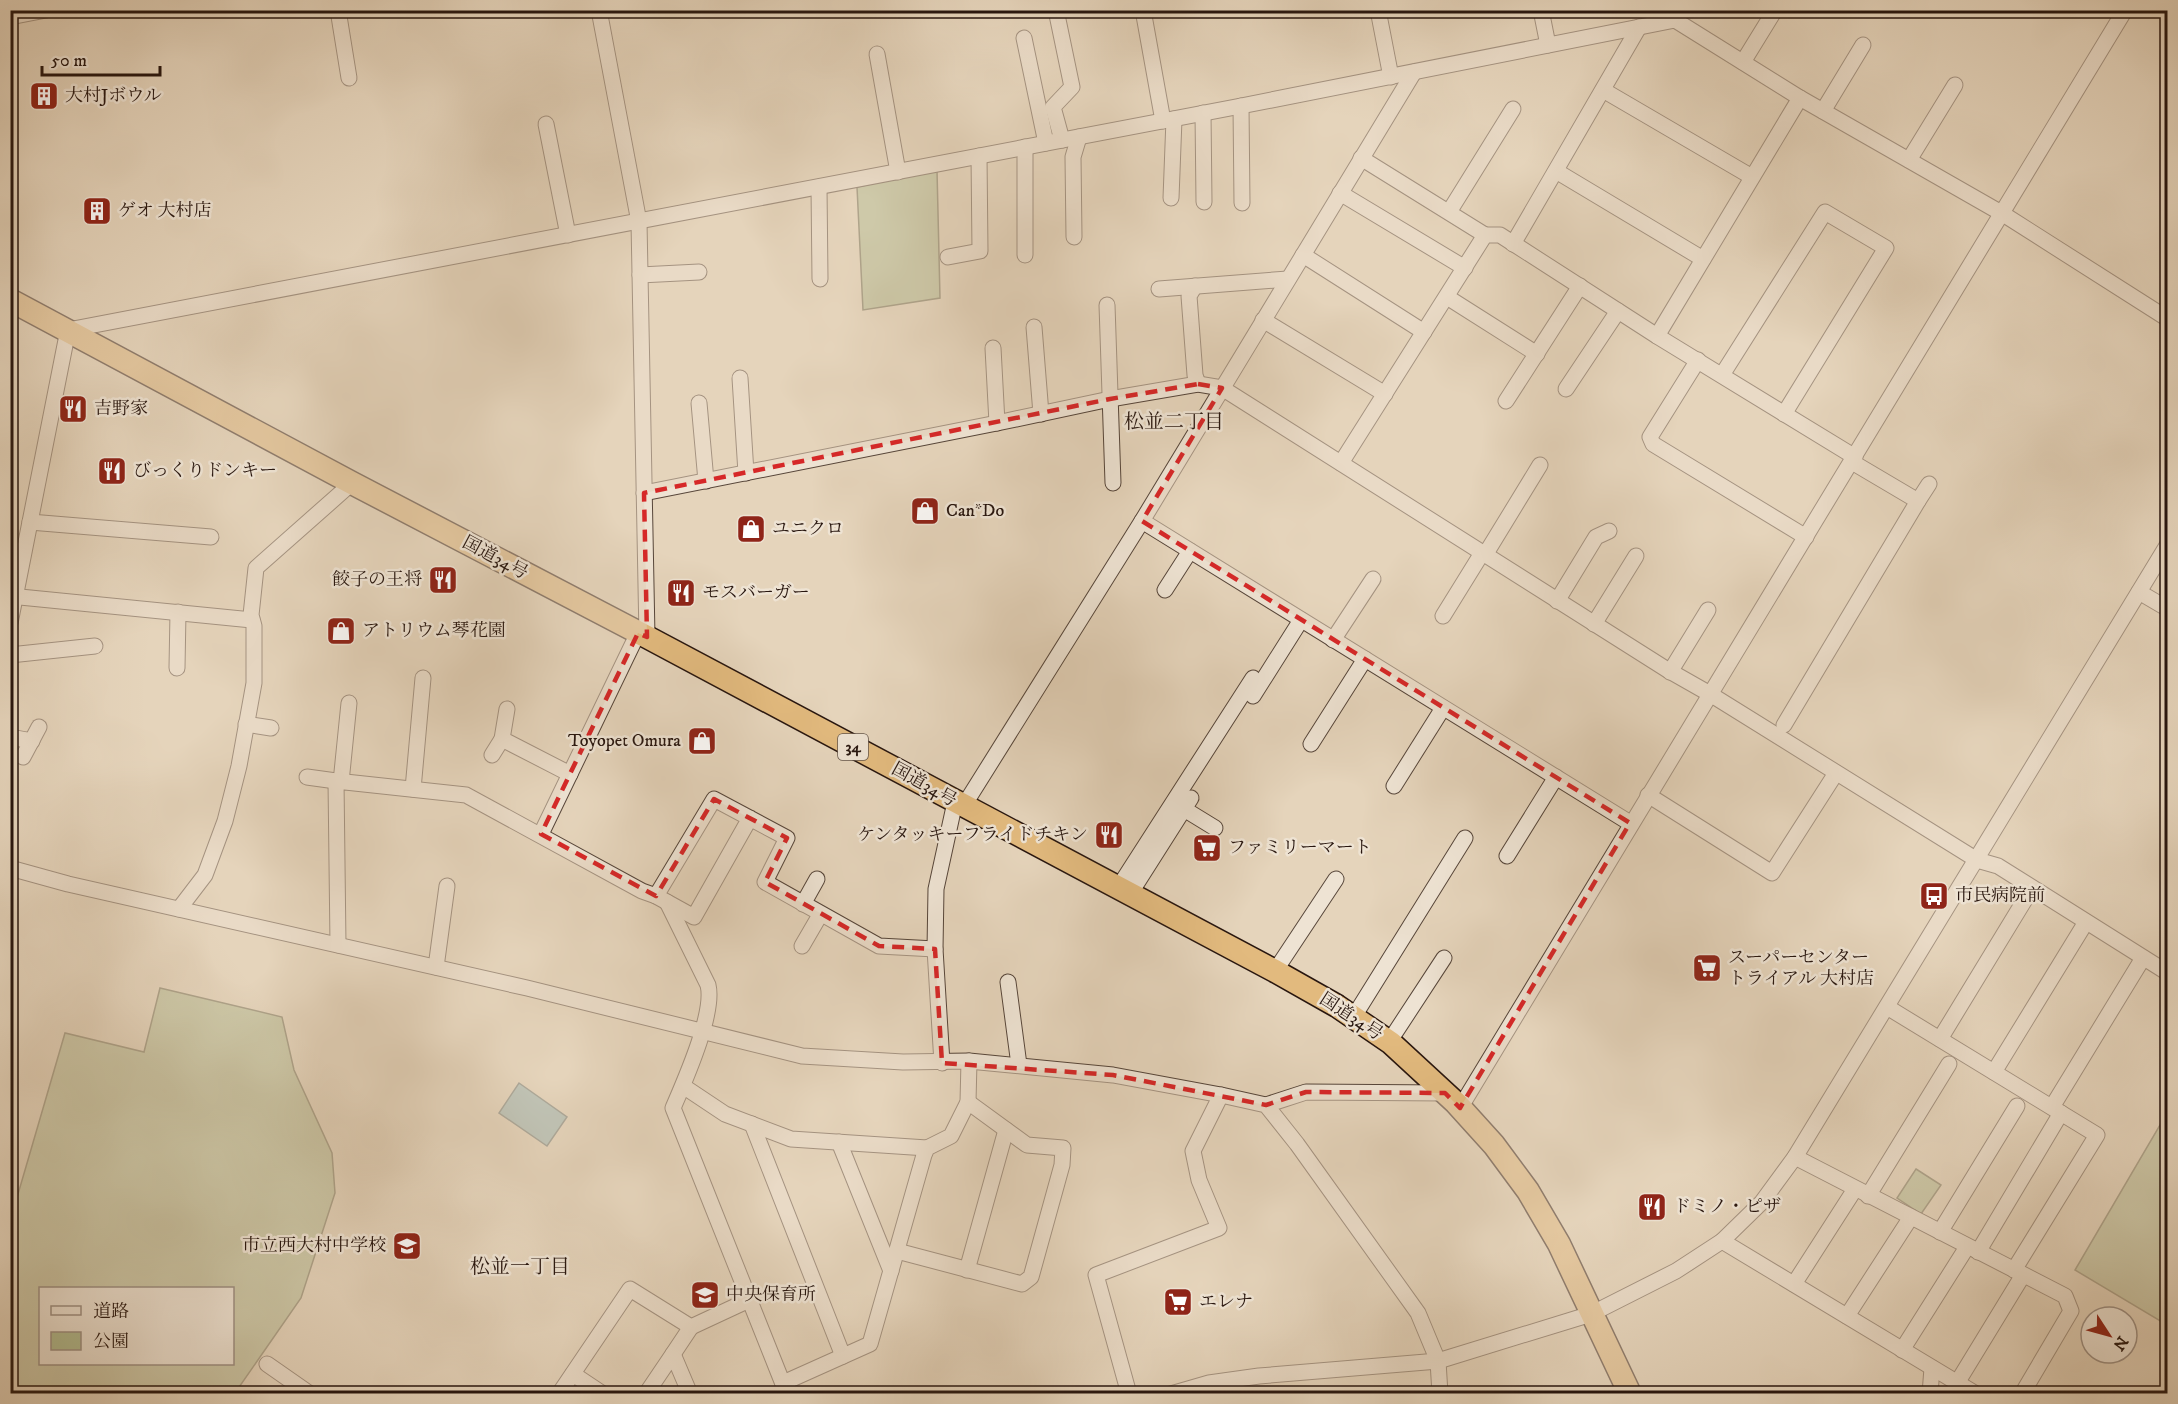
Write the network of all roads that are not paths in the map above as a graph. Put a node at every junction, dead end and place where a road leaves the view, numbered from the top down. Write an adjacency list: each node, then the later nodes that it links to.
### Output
1 (46, 10): 10 (street)
2 (338, 10): 19 (street)
3 (599, 10): 46 (street)
4 (1056, 10): 30 (street)
5 (1143, 10): 27 (street)
6 (1378, 10): 18 (street)
7 (1541, 10): 13 (street)
8 (1775, 10): 16 (street)
9 (2125, 10): 45 (street)
10 (10, 17)
11 (1640, 27): 13 (street); 16 (street); 21 (street)
12 (1024, 38): 31 (street)
13 (1548, 45): 17 (street)
14 (1863, 45): 25 (street)
15 (877, 54): 37 (street)
16 (1743, 62): 22 (street)
17 (1414, 72): 18 (street); 34 (street)
18 (1391, 77): 23 (street)
19 (350, 78)
20 (1955, 85): 35 (street)
21 (1603, 90): 36 (street); 38 (street)
22 (1800, 98): 25 (street); 38 (street)
23 (1241, 106): 26 (street); 43 (street)
24 (1513, 109): 44 (street)
25 (1823, 111): 35 (street)
26 (1203, 113): 27 (street); 42 (street)
27 (1168, 120): 29 (street); 41 (street)
28 (546, 124): 47 (street)
29 (1079, 137): 30 (street); 49 (street)
30 (1062, 140): 31 (street)
31 (1046, 143): 32 (street)
32 (1025, 147): 33 (street); 51 (street)
33 (980, 156): 37 (street); 53 (street)
34 (1361, 158): 40 (street); 44 (street)
35 (1909, 160): 45 (street)
36 (1556, 171): 50 (street); 54 (street)
37 (898, 172): 39 (street)
38 (1752, 177): 54 (street)
39 (819, 187): 46 (street); 58 (street)
40 (1340, 193): 52 (street); 55 (street)
41 (1171, 198)
42 (1204, 202)
43 (1242, 203)
44 (1449, 212): 48 (street)
45 (2002, 214): 67 (street); 88 (street)
46 (639, 222): 47 (street); 57 (street)
47 (568, 235): 70 (street)
48 (1485, 235): 50 (street); 55 (street)
49 (1074, 237)
50 (1513, 244): 61 (street)
51 (1025, 255)
52 (1303, 255): 59 (street); 71 (street)
53 (948, 257)
54 (1703, 259): 72 (street)
55 (1465, 268): 63 (street)
56 (699, 273): 57 (street)
57 (640, 275): 96 (street)
58 (820, 279)
59 (1288, 279): 60 (street); 68 (street)
60 (1195, 286): 62 (street); 78 (street)
61 (1580, 286): 66 (street); 74 (street)
62 (1159, 289)
63 (1447, 297): 71 (street); 74 (street)
64 (10, 300): 70 (highway, 国道34号 / 34)
65 (1107, 305): 82 (street)
66 (1618, 311): 72 (street); 80 (street)
67 (2168, 319)
68 (1263, 320): 79 (street); 81 (street)
69 (1034, 327): 85 (street)
70 (68, 330): 93 (highway, 国道34号 / 34); 99 (street)
71 (1424, 332): 81 (street)
72 (1657, 336): 75 (street)
73 (993, 348): 87 (street)
74 (1537, 354): 83 (street)
75 (1698, 360): 76 (street); 102 (street)
76 (1722, 375): 86 (street); 86 (street)
77 (740, 378): 91 (street)
78 (1198, 384): 79 (street); 82 (street)
79 (1222, 388): 89 (street); 98 (street)
80 (1566, 389)
81 (1385, 394): 89 (street)
82 (1110, 399): 85 (street); 94 (street)
83 (1506, 401)
84 (699, 404): 92 (street)
85 (1041, 414): 87 (street)
86 (1784, 414): 88 (street)
87 (997, 423): 91 (street)
88 (1854, 460): 97 (street); 102 (street)
89 (1341, 463): 105 (street)
90 (1540, 465): 105 (street)
91 (746, 473): 92 (street)
92 (706, 481): 96 (street)
93 (352, 483): 116 (street); 120 (highway, 国道34号 / 34)
94 (1113, 483)
95 (1929, 484): 97 (street)
96 (644, 493): 120 (street)
97 (1918, 501): 135 (street)
98 (1142, 521): 104 (street); 150 (street)
99 (30, 522): 101 (street); 110 (street)
100 (1609, 531): 111 (street)
101 (211, 537)
102 (1806, 537): 129 (street)
103 (2168, 544): 109 (street)
104 (1190, 551): 108 (street); 117 (street)
105 (1483, 554): 111 (street); 115 (street)
106 (1636, 556): 119 (street)
107 (1373, 579): 121 (street)
108 (1165, 590)
109 (2139, 592): 112 (street); 157 (street)
110 (13, 596): 114 (street); 118 (street)
111 (1557, 601): 119 (street)
112 (2168, 609)
113 (1708, 610): 126 (street)
114 (178, 612): 116 (street); 125 (street)
115 (1443, 616)
116 (252, 620): 134 (street)
117 (1301, 620): 121 (street); 133 (street)
118 (10, 623)
119 (1594, 624): 126 (street)
120 (642, 635): 143 (street); 150 (highway, 国道34号 / 34)
121 (1333, 640): 124 (street)
122 (95, 646): 123 (street)
123 (10, 655)
124 (1365, 659): 132 (street); 139 (street)
125 (177, 668)
126 (1670, 672): 129 (street)
127 (423, 678): 148 (street)
128 (1253, 678): 163 (street)
129 (1710, 694): 142 (street); 149 (street)
130 (349, 703): 146 (street)
131 (507, 708): 138 (street)
132 (1443, 708): 145 (street); 147 (street)
133 (1238, 719)
134 (246, 724): 136 (street); 166 (street)
135 (1784, 724)
136 (271, 728)
137 (10, 737): 141 (street)
138 (502, 740): 140 (street); 143 (street)
139 (1311, 744)
140 (492, 755)
141 (23, 757)
142 (1836, 773): 149 (street); 157 (street)
143 (570, 774): 154 (street)
144 (307, 777): 146 (street)
145 (1556, 777): 152 (street); 156 (street)
146 (339, 781): 148 (street); 169 (street)
147 (1394, 786)
148 (412, 789): 154 (street)
149 (1648, 795): 152 (street)
150 (959, 804): 163 (highway, 国道34号 / 34); 171 (street)
151 (750, 818): 164 (street); 164 (street); 165 (street)
152 (1630, 823): 190 (street)
153 (1215, 828): 163 (street)
154 (541, 834): 164 (street)
155 (1466, 838): 179 (street)
156 (1508, 856)
157 (1977, 860): 162 (street); 178 (street)
158 (10, 868): 166 (street)
159 (817, 879): 165 (street)
160 (1336, 879): 175 (street)
161 (447, 886): 174 (street)
162 (2032, 888): 168 (street); 181 (street)
163 (1124, 891): 175 (highway, 国道34号 / 34)
164 (662, 899): 180 (street)
165 (803, 904): 167 (street)
166 (179, 909): 169 (street)
167 (820, 915): 170 (street); 171 (street)
168 (2086, 922): 173 (street); 187 (street)
169 (338, 945): 174 (street)
170 (802, 946)
171 (935, 950): 184 (street)
172 (1444, 958): 182 (street)
173 (2143, 958): 176 (street); 194 (street)
174 (436, 967): 180 (street)
175 (1275, 971): 179 (highway, 国道34号 / 34)
176 (2168, 974)
177 (1008, 982): 186 (street)
178 (1887, 1006): 181 (street); 199 (street)
179 (1353, 1018): 182 (highway, 国道34号 / 34)
180 (701, 1031): 184 (street); 188 (street)
181 (1940, 1039): 187 (street)
182 (1389, 1042): 190 (highway, 国道34号 / 34)
183 (969, 1061): 184 (street); 186 (street); 191 (street)
184 (942, 1063)
185 (1949, 1064): 200 (street)
186 (1019, 1065): 189 (street)
187 (1994, 1072): 194 (street)
188 (683, 1086): 195 (street); 210 (street)
189 (1221, 1095): 192 (street); 228 (street)
190 (1453, 1100): 192 (street); 211 (highway, 国道34号 / 34)
191 (968, 1102): 196 (street); 198 (street)
192 (1266, 1105): 217 (street)
193 (2017, 1106): 202 (street)
194 (2056, 1110): 204 (street); 208 (street)
195 (752, 1124): 197 (street); 216 (street)
196 (1006, 1130): 207 (street); 207 (street)
197 (839, 1142): 198 (street); 206 (street)
198 (927, 1148): 205 (street)
199 (1795, 1157): 200 (street); 203 (street)
200 (1861, 1192): 201 (street); 209 (street)
201 (1911, 1217): 202 (street); 212 (street)
202 (1940, 1232): 204 (street)
203 (1722, 1241): 209 (street); 211 (street)
204 (1972, 1250): 208 (street); 214 (street)
205 (897, 1251): 206 (street); 207 (street)
206 (891, 1270): 216 (street)
207 (967, 1270)
208 (2018, 1273): 221 (street); 234 (street)
209 (1794, 1284): 212 (street)
210 (749, 1300): 213 (street); 222 (street)
211 (1591, 1314): 217 (street); 231 (highway, 国道34号 / 34)
212 (1847, 1316): 214 (street)
213 (691, 1327): 215 (street); 220 (street)
214 (1902, 1350): 219 (street)
215 (673, 1354): 226 (street); 227 (street)
216 (843, 1356): 222 (street)
217 (1438, 1361): 229 (street); 230 (street)
218 (267, 1364): 223 (street)
219 (1932, 1368): 221 (street); 232 (street)
220 (573, 1374): 224 (street); 225 (street)
221 (1957, 1383): 233 (street)
222 (785, 1388)
223 (310, 1394)
224 (559, 1394)
225 (603, 1394)
226 (646, 1394)
227 (690, 1394)
228 (1129, 1394)
229 (1171, 1394)
230 (1440, 1394)
231 (1630, 1394)
232 (1930, 1394)
233 (1976, 1394)
234 (2022, 1394)

